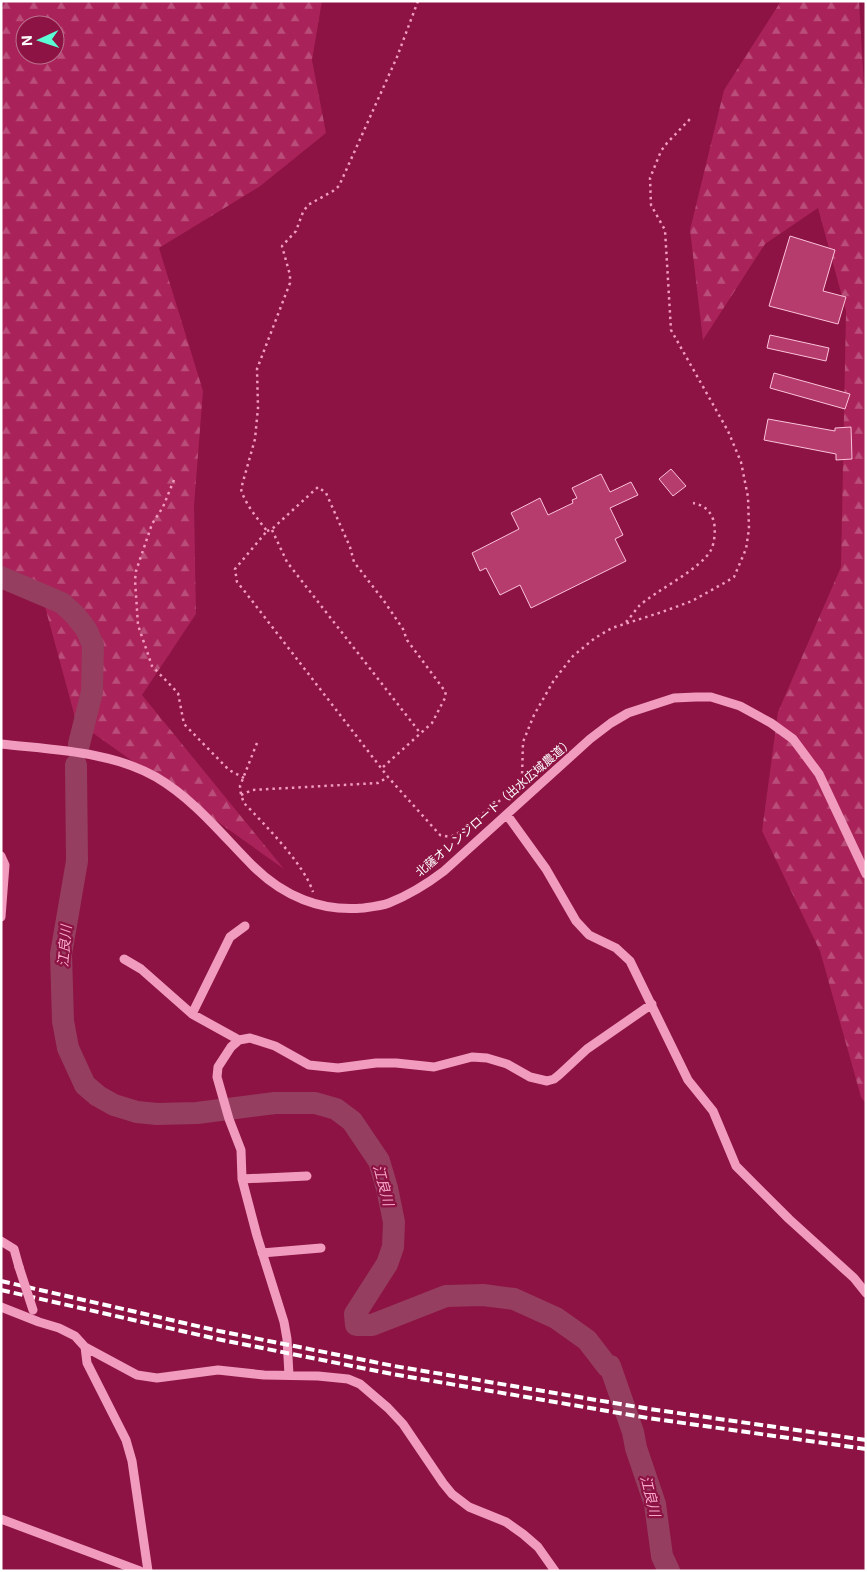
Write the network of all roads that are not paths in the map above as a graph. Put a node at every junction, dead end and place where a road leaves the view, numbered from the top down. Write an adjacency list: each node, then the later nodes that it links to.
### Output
1 (1, 744): 2 (street, 北薩オレンジロード（出水広域農道）)
2 (507, 814): 4 (street, 北薩オレンジロード（出水広域農道）); 8 (street)
3 (1, 856): 5 (street)
4 (866, 874)
5 (1, 917)
6 (245, 926): 9 (street)
7 (124, 959): 9 (street)
8 (652, 1004): 10 (street); 16 (street)
9 (192, 1014): 10 (street)
10 (239, 1040): 12 (street)
11 (308, 1176): 12 (street)
12 (242, 1179): 15 (street)
13 (1, 1241): 18 (street, bridge)
14 (321, 1248): 15 (street)
15 (262, 1253): 20 (street)
16 (866, 1293)
17 (1, 1307): 18 (street)
18 (39, 1322): 19 (street)
19 (84, 1347): 20 (street); 23 (street)
20 (289, 1375): 24 (street)
21 (1, 1519): 22 (street)
22 (140, 1571)
23 (148, 1571)
24 (555, 1571)

